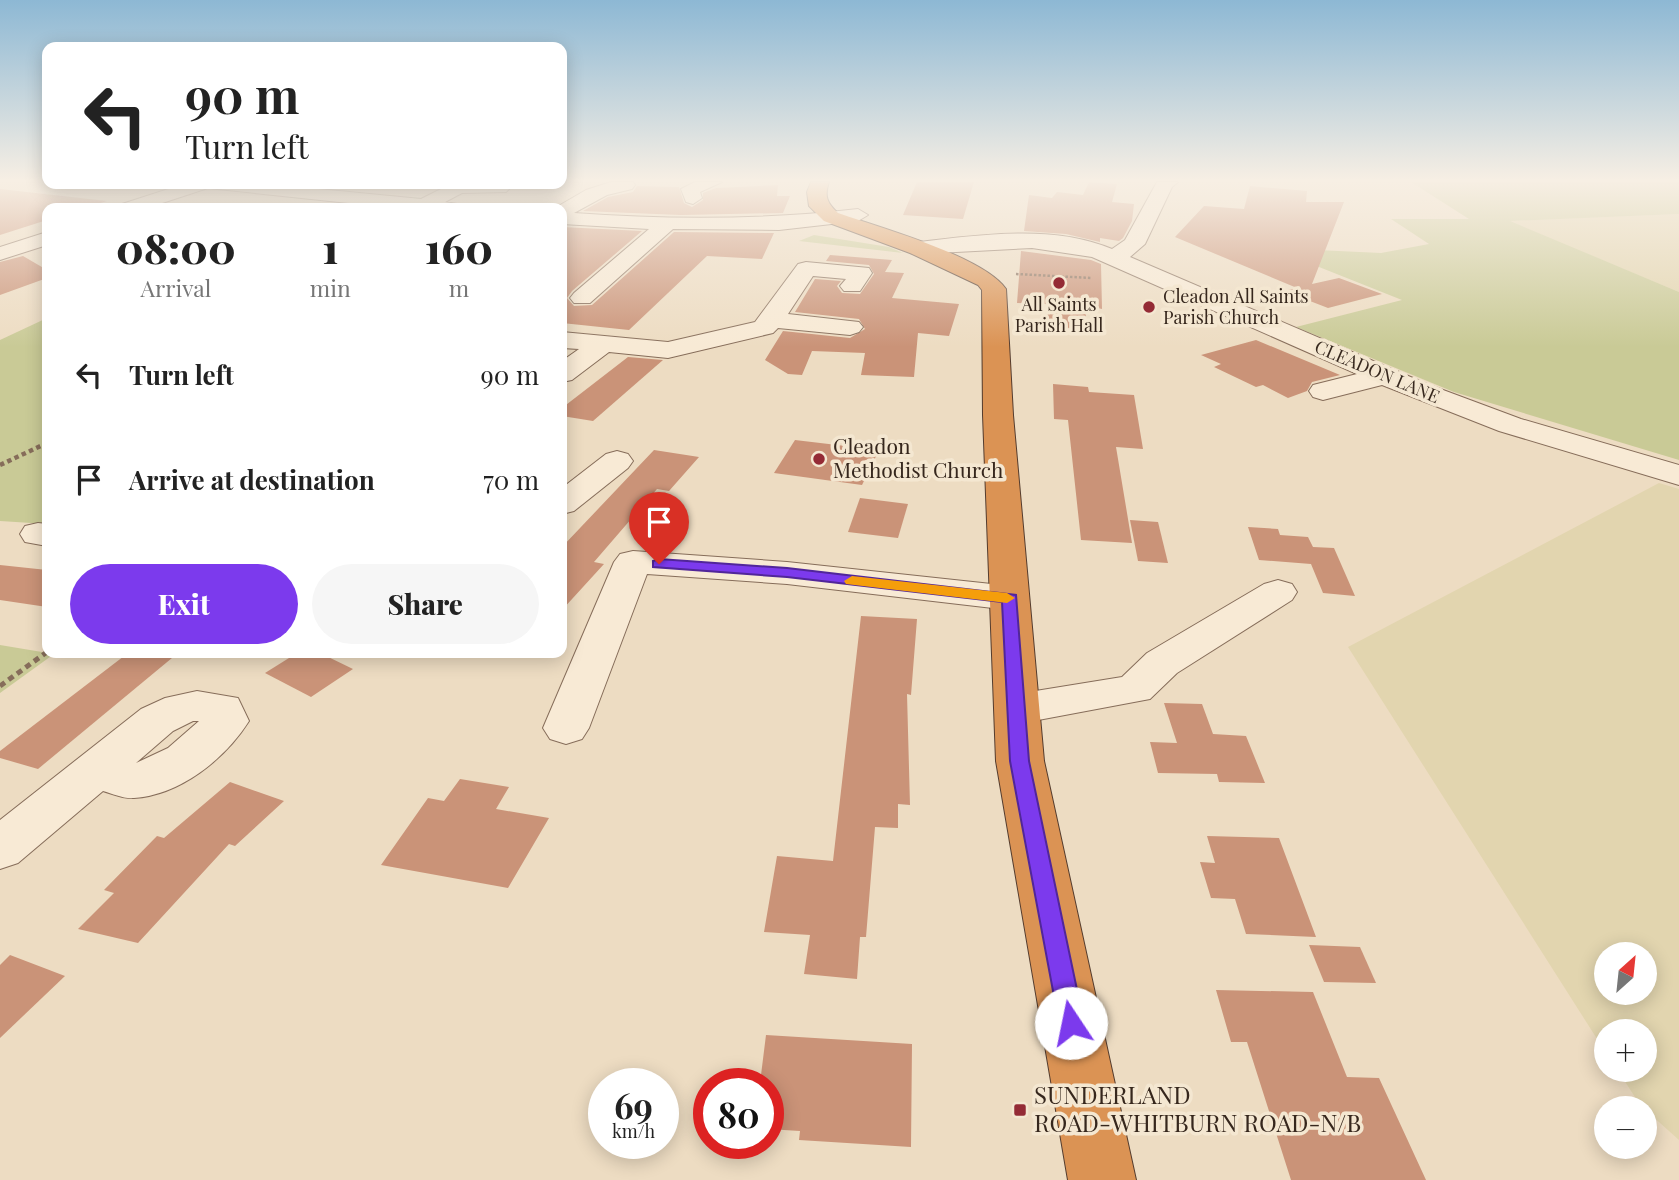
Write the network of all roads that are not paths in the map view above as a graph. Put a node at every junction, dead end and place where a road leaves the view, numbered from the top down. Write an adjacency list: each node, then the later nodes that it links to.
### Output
1 (654, 237): 11 (street)
2 (733, 237): 3 (street)
3 (787, 237)
4 (887, 237): 12 (highway)
5 (925, 237): 10 (highway)
6 (981, 237): 8 (street, CLEADON LANE)
7 (1133, 237): 14 (street)
8 (999, 239): 10 (street, CLEADON LANE); 14 (street, CLEADON LANE)
9 (42, 240): 15 (street)
10 (950, 245): 12 (street, CLEADON LANE); 16 (highway)
11 (641, 246): 13 (street); 18 (street)
12 (918, 248): 16 (highway)
13 (675, 250)
14 (1125, 250): 24 (street, CLEADON LANE)
15 (0, 254)
16 (989, 280): 30 (highway)
17 (852, 286): 19 (street)
18 (582, 298)
19 (772, 320): 20 (street); 22 (street)
20 (850, 327)
21 (567, 340): 22 (street)
22 (604, 344): 23 (street)
23 (567, 370)
24 (1384, 376): 25 (street); 27 (street, CLEADON LANE)
25 (1323, 391)
26 (617, 461): 28 (street)
27 (1679, 475)
28 (567, 500)
29 (1278, 592): 31 (street)
30 (1010, 598): 31 (highway); 32 (street)
31 (1017, 709): 35 (highway)
32 (566, 728)
33 (95, 771): 34 (street)
34 (0, 849)
35 (1102, 1180)

